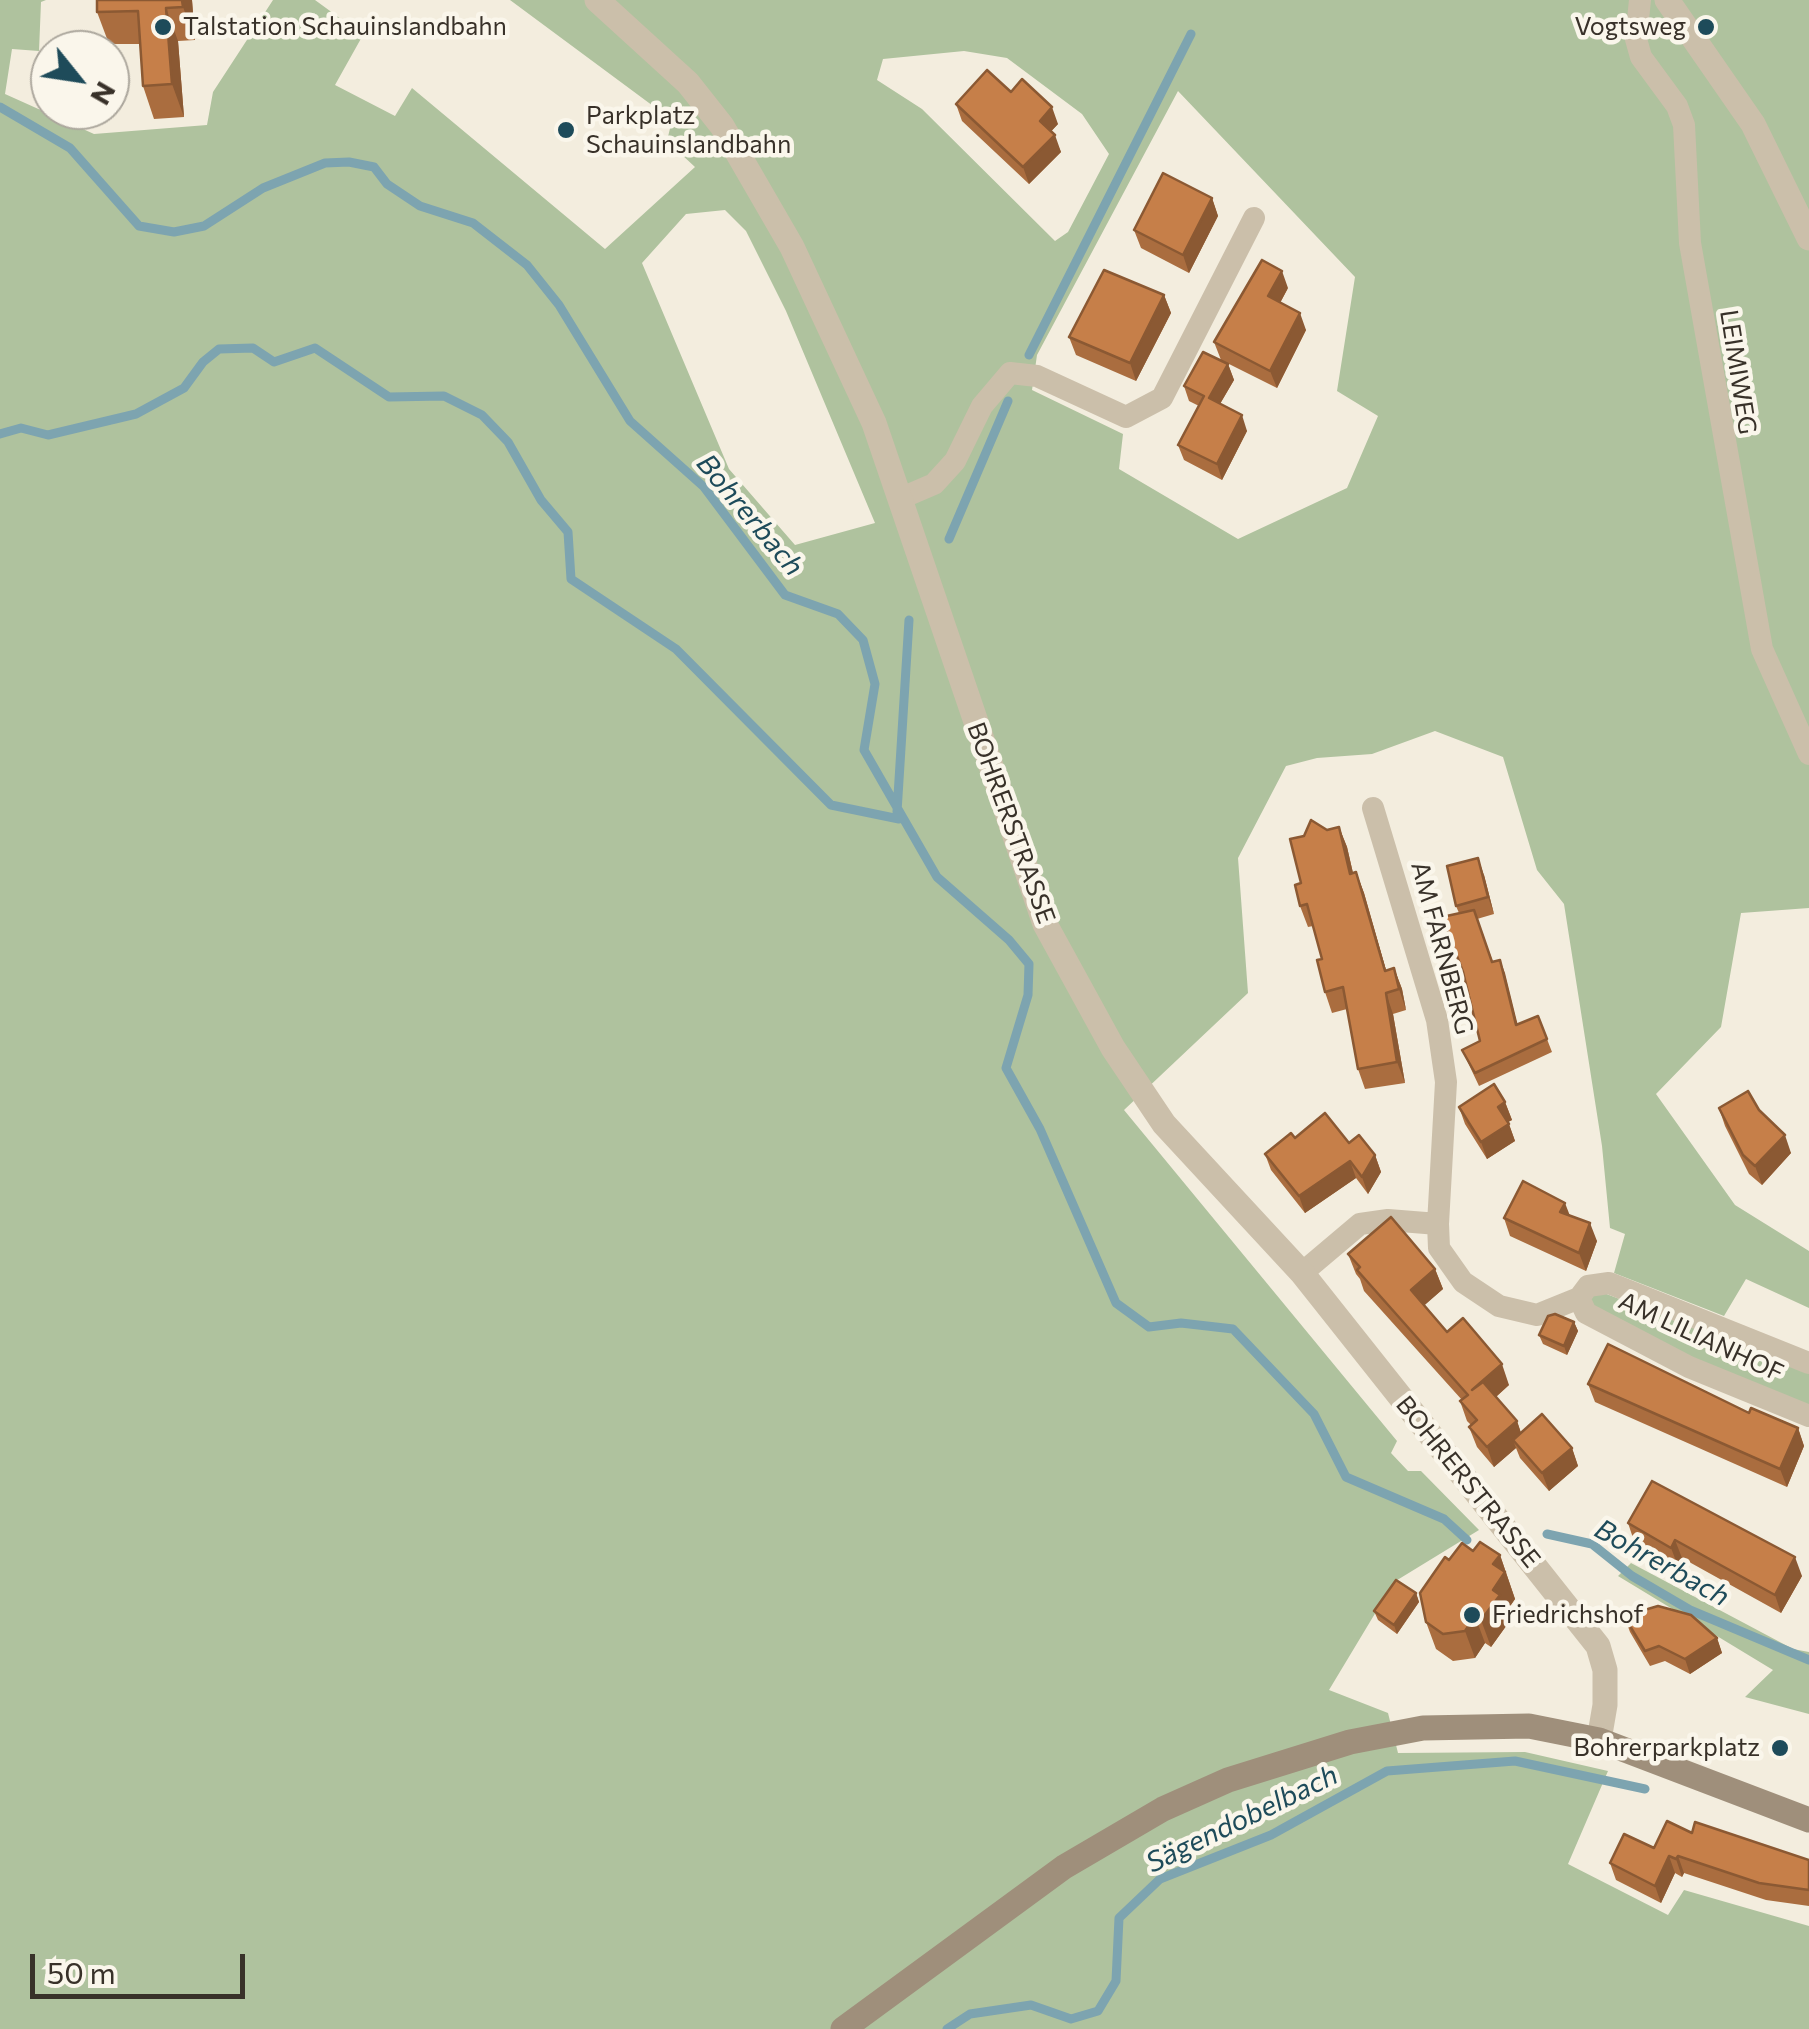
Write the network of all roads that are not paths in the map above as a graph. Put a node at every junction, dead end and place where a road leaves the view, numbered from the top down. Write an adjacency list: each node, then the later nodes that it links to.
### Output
1 (597, 0): 6 (street, BOHRERSTRASSE)
2 (1640, 0): 7 (street, LEIMIWEG)
3 (1666, 0): 5 (street)
4 (1254, 218): 6 (street)
5 (1809, 238)
6 (899, 499): 10 (street, BOHRERSTRASSE)
7 (1809, 754)
8 (1373, 808): 9 (street, AM FARNBERG)
9 (1438, 1224): 10 (street); 11 (street, AM LILIANHOF)
10 (1302, 1273): 14 (street, BOHRERSTRASSE)
11 (1579, 1298): 12 (street, AM LILIANHOF); 13 (street, AM LILIANHOF)
12 (1809, 1362)
13 (1809, 1416)
14 (1599, 1740): 15 (main road); 16 (main road)
15 (1809, 1820)
16 (843, 2029)

